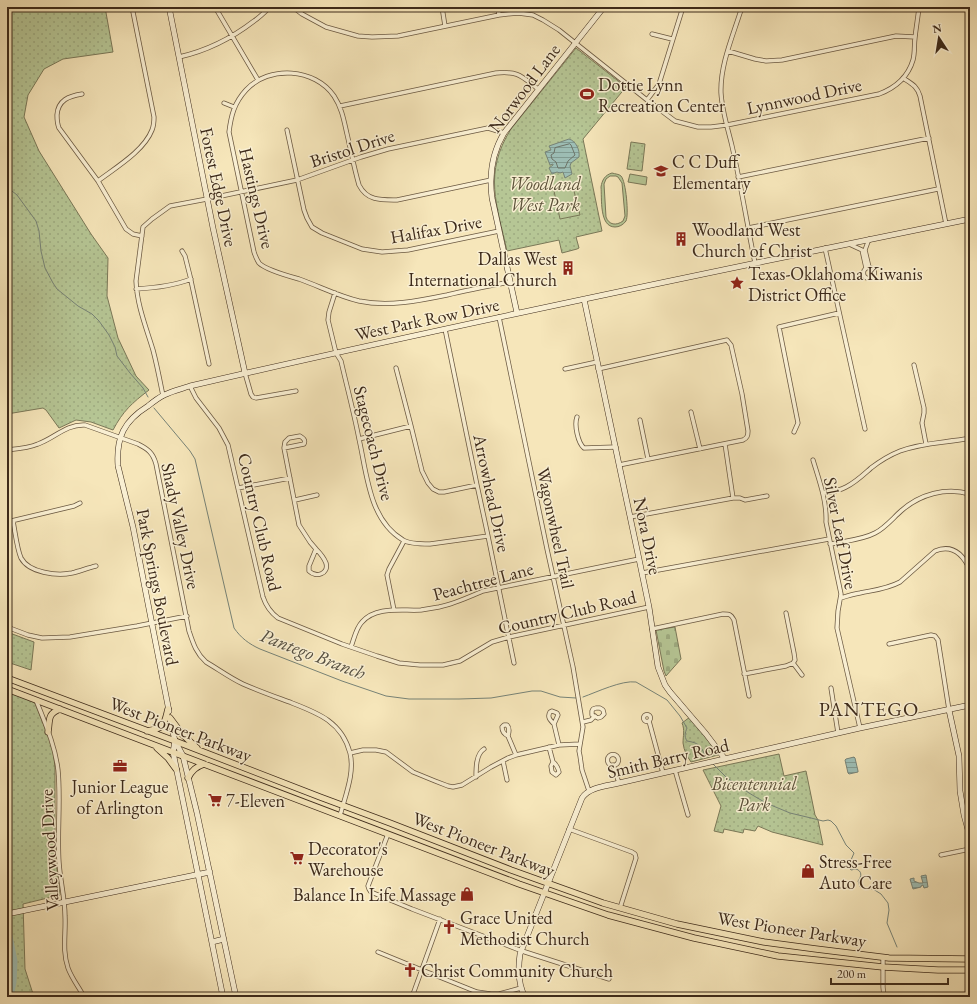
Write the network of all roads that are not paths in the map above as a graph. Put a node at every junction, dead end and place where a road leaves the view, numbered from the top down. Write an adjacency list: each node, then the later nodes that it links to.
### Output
1 (132, 7): 37 (street)
2 (169, 7): 20 (street, Forest Edge Drive)
3 (215, 7): 15 (street)
4 (270, 7): 15 (street)
5 (293, 7): 13 (street, Lynnwood Drive)
6 (442, 7): 13 (street)
7 (498, 7): 12 (street)
8 (604, 7): 18 (street, Norwood Lane)
9 (682, 7): 17 (street)
10 (743, 7): 19 (street)
11 (919, 7): 16 (street, Lynnwood Drive)
12 (499, 15): 13 (street, Lynnwood Drive); 18 (street, Lynnwood Drive)
13 (445, 26)
14 (652, 34): 17 (street)
15 (233, 35): 20 (street); 22 (street)
16 (915, 37): 19 (street); 21 (street, Lynnwood Drive)
17 (672, 39): 25 (street)
18 (576, 43): 23 (street, Norwood Lane); 25 (street, Lynnwood Drive)
19 (728, 51): 29 (street)
20 (179, 57): 40 (street, Forest Edge Drive)
21 (904, 78): 29 (street, Lynnwood Drive); 32 (street)
22 (258, 80): 27 (street); 28 (street, Hastings Drive)
23 (538, 89): 27 (street); 31 (street, Norwood Lane)
24 (82, 94): 37 (street)
25 (647, 100): 29 (street, Lynnwood Drive)
26 (224, 103): 28 (street)
27 (340, 106): 33 (street)
28 (234, 107): 39 (street, Hastings Drive)
29 (727, 125): 34 (street)
30 (287, 130): 35 (street, Halifax Drive)
31 (504, 133): 33 (street, Bristol Drive); 36 (street, Norwood Lane)
32 (929, 138): 34 (street); 38 (street)
33 (353, 160): 35 (street, Bristol Drive); 36 (street)
34 (738, 177): 43 (street)
35 (297, 180): 39 (street, Bristol Drive); 44 (street, Halifax Drive)
36 (491, 180): 44 (street, Norwood Lane)
37 (98, 181): 45 (street)
38 (938, 189): 42 (street); 43 (street)
39 (241, 192): 40 (street, Bristol Drive); 56 (street, Hastings Drive)
40 (207, 199): 45 (street); 69 (street, Forest Edge Drive)
41 (970, 219): 42 (street, West Park Row Drive)
42 (946, 224): 46 (street, West Park Row Drive)
43 (748, 228): 51 (street)
44 (499, 231): 54 (street, Norwood Lane)
45 (142, 236): 55 (street)
46 (869, 239): 47 (street, West Park Row Drive); 49 (street)
47 (848, 244): 48 (street, West Park Row Drive); 49 (street)
48 (826, 248): 51 (street, West Park Row Drive); 59 (street)
49 (864, 250): 52 (street)
50 (182, 252): 53 (street)
51 (755, 263): 57 (street, West Park Row Drive)
52 (867, 267)
53 (191, 279): 55 (street); 64 (street)
54 (510, 282): 56 (street, Hastings Drive); 58 (street, Norwood Lane)
55 (136, 289): 72 (street)
56 (335, 294): 62 (street, Stagecoach Drive)
57 (584, 299): 58 (street, West Park Row Drive); 63 (street, Nora Drive)
58 (517, 313): 60 (street, West Park Row Drive)
59 (839, 313): 77 (street); 78 (street)
60 (499, 317): 61 (street, West Park Row Drive); 113 (street, Wagonwheel Trail)
61 (445, 329): 62 (street, West Park Row Drive); 92 (street, Arrowhead Drive)
62 (336, 353): 69 (street, West Park Row Drive); 81 (street, Stagecoach Drive)
63 (597, 362): 67 (street); 68 (street, Nora Drive)
64 (209, 364)
65 (914, 365): 83 (street)
66 (396, 368): 76 (street)
67 (565, 369)
68 (598, 369): 82 (street); 84 (street, Nora Drive)
69 (245, 373): 70 (street, West Park Row Drive); 71 (street)
70 (190, 386): 72 (street, West Park Row Drive); 93 (street, Country Club Road)
71 (296, 391)
72 (163, 396): 79 (street, West Park Row Drive)
73 (691, 412): 86 (street)
74 (577, 417): 84 (street)
75 (640, 420): 88 (street)
76 (411, 426): 81 (street); 92 (street)
77 (865, 429)
78 (794, 432)
79 (120, 438): 87 (street, Shady Valley Drive); 119 (street, Shady Valley Drive); 120 (street, Park Springs Boulevard)
80 (970, 438): 83 (street)
81 (359, 439): 106 (street, Stagecoach Drive)
82 (724, 444): 86 (street); 98 (street)
83 (926, 444): 94 (street)
84 (616, 446): 90 (street, Nora Drive)
85 (284, 448): 85 (street); 91 (street)
86 (700, 449): 88 (street)
87 (7, 450)
88 (648, 459): 90 (street)
89 (814, 460): 94 (street, Silver Leaf Drive)
90 (619, 465): 101 (street, Nora Drive)
91 (290, 478): 93 (street); 99 (street)
92 (477, 485): 104 (street, Arrowhead Drive)
93 (238, 488): 126 (street, Country Club Road)
94 (823, 493): 105 (street, Silver Leaf Drive)
95 (970, 494): 107 (street)
96 (318, 495): 99 (street)
97 (767, 496): 98 (street)
98 (733, 498): 101 (street)
99 (295, 500): 108 (street)
100 (80, 503): 102 (street)
101 (630, 517): 109 (street, Nora Drive)
102 (13, 521): 103 (street); 110 (street)
103 (7, 522)
104 (488, 536): 106 (street); 114 (street, Arrowhead Drive)
105 (829, 540): 107 (street, Silver Leaf Drive); 112 (street)
106 (404, 541): 117 (street)
107 (830, 544): 115 (street, Silver Leaf Drive)
108 (316, 549): 108 (street)
109 (639, 559): 112 (street, Nora Drive); 113 (street, Peachtree Lane)
110 (96, 566)
111 (970, 570): 115 (street)
112 (642, 574): 116 (street, Nora Drive)
113 (553, 576): 114 (street, Peachtree Lane); 121 (street, Wagonwheel Trail)
114 (498, 587): 117 (street, Peachtree Lane); 124 (street, Arrowhead Drive)
115 (841, 598): 145 (street, Silver Leaf Drive)
116 (649, 607): 121 (street, Country Club Road); 123 (street, Nora Drive)
117 (394, 610): 126 (street, Peachtree Lane)
118 (786, 613): 128 (street)
119 (187, 616): 120 (street, Shady Valley Drive); 158 (street, Shady Valley Drive)
120 (151, 622): 122 (street, Shady Valley Drive); 138 (street, Park Springs Boulevard)
121 (564, 625): 124 (street, Country Club Road); 143 (street, Wagonwheel Trail)
122 (7, 627)
123 (652, 629): 129 (street, Country Club Road); 161 (street, Nora Drive)
124 (509, 636): 126 (street, Country Club Road); 127 (street, Arrowhead Drive)
125 (889, 644): 139 (street)
126 (351, 647)
127 (514, 663)
128 (793, 663): 129 (street); 130 (street)
129 (744, 674): 134 (street, Country Club Road)
130 (802, 674)
131 (7, 678): 146 (main road, West Pioneer Parkway)
132 (831, 688): 148 (street)
133 (7, 689): 135 (main road, West Pioneer Parkway)
134 (749, 696)
135 (36, 700): 137 (main road, West Pioneer Parkway); 147 (street, Valleywood Drive)
136 (970, 705): 139 (street, Smith Barry Road)
137 (60, 709): 147 (main road); 152 (main road, West Pioneer Parkway)
138 (168, 709): 141 (street, Park Springs Boulevard); 146 (main road)
139 (949, 710): 145 (street, Smith Barry Road); 181 (street)
140 (595, 716): 143 (street)
141 (170, 718): 150 (street, Park Springs Boulevard); 156 (main road)
142 (649, 721): 168 (street)
143 (582, 722): 151 (street, Wagonwheel Trail)
144 (554, 724): 153 (street)
145 (860, 728): 148 (street, Smith Barry Road)
146 (146, 731): 150 (main road, West Pioneer Parkway)
147 (48, 732): 188 (street, Valleywood Drive)
148 (838, 733): 161 (street, Smith Barry Road)
149 (508, 736): 159 (street)
150 (175, 741): 156 (main road, West Pioneer Parkway); 157 (street, Park Springs Boulevard); 160 (street, Park Springs Boulevard)
151 (580, 744): 153 (street); 173 (street, Wagonwheel Trail)
152 (154, 745): 157 (main road, West Pioneer Parkway); 166 (main road)
153 (559, 745): 154 (street)
154 (549, 747): 159 (street); 163 (street)
155 (484, 749): 169 (street)
156 (200, 751): 174 (main road, West Pioneer Parkway)
157 (173, 752): 160 (main road, West Pioneer Parkway); 166 (street, Park Springs Boulevard)
158 (350, 753): 169 (street); 174 (street, Shady Valley Drive)
159 (516, 755): 162 (street)
160 (183, 756): 164 (main road, West Pioneer Parkway); 170 (street, Park Springs Boulevard)
161 (725, 759): 167 (street, Smith Barry Road)
162 (503, 761): 169 (street); 171 (street)
163 (553, 762)
164 (204, 764): 170 (main road); 178 (main road, West Pioneer Parkway)
165 (613, 765): 172 (street)
166 (176, 769): 176 (street, Park Springs Boulevard)
167 (675, 770): 168 (street, Smith Barry Road); 177 (street)
168 (663, 773): 172 (street, Smith Barry Road)
169 (476, 777)
170 (188, 778): 175 (street, Park Springs Boulevard)
171 (507, 780)
172 (619, 783): 173 (street, Smith Barry Road)
173 (589, 791): 179 (street, Smith Barry Road)
174 (342, 806): 178 (street, Shady Valley Drive); 186 (main road, West Pioneer Parkway)
175 (196, 813): 176 (street); 184 (street, Park Springs Boulevard)
176 (186, 815): 185 (street, Park Springs Boulevard)
177 (688, 815)
178 (340, 816): 180 (main road, West Pioneer Parkway)
179 (570, 829): 186 (street, Smith Barry Road); 189 (street)
180 (388, 834): 187 (main road, West Pioneer Parkway); 191 (street)
181 (970, 837)
182 (970, 849): 183 (street)
183 (941, 855)
184 (210, 872): 185 (street); 192 (street, Park Springs Boulevard)
185 (197, 875): 188 (street); 193 (street, Park Springs Boulevard)
186 (548, 884): 187 (street, Smith Barry Road); 189 (main road, West Pioneer Parkway)
187 (545, 893): 194 (street, Smith Barry Road); 198 (main road, West Pioneer Parkway)
188 (64, 903): 190 (street); 203 (street, Valleywood Drive)
189 (620, 908): 196 (main road, West Pioneer Parkway)
190 (7, 914)
191 (440, 919): 194 (street); 199 (street)
192 (224, 939): 193 (street); 205 (street, Park Springs Boulevard)
193 (212, 942): 204 (street, Park Springs Boulevard)
194 (522, 951): 201 (street); 202 (street, Smith Barry Road)
195 (378, 952): 199 (street)
196 (883, 957): 197 (main road, West Pioneer Parkway); 198 (street)
197 (970, 959)
198 (883, 967): 200 (main road, West Pioneer Parkway); 208 (street)
199 (422, 970): 202 (street); 206 (street)
200 (970, 970)
201 (609, 979)
202 (521, 988): 207 (street, Smith Barry Road)
203 (84, 997)
204 (223, 997)
205 (236, 997)
206 (412, 997)
207 (525, 997)
208 (884, 997)

